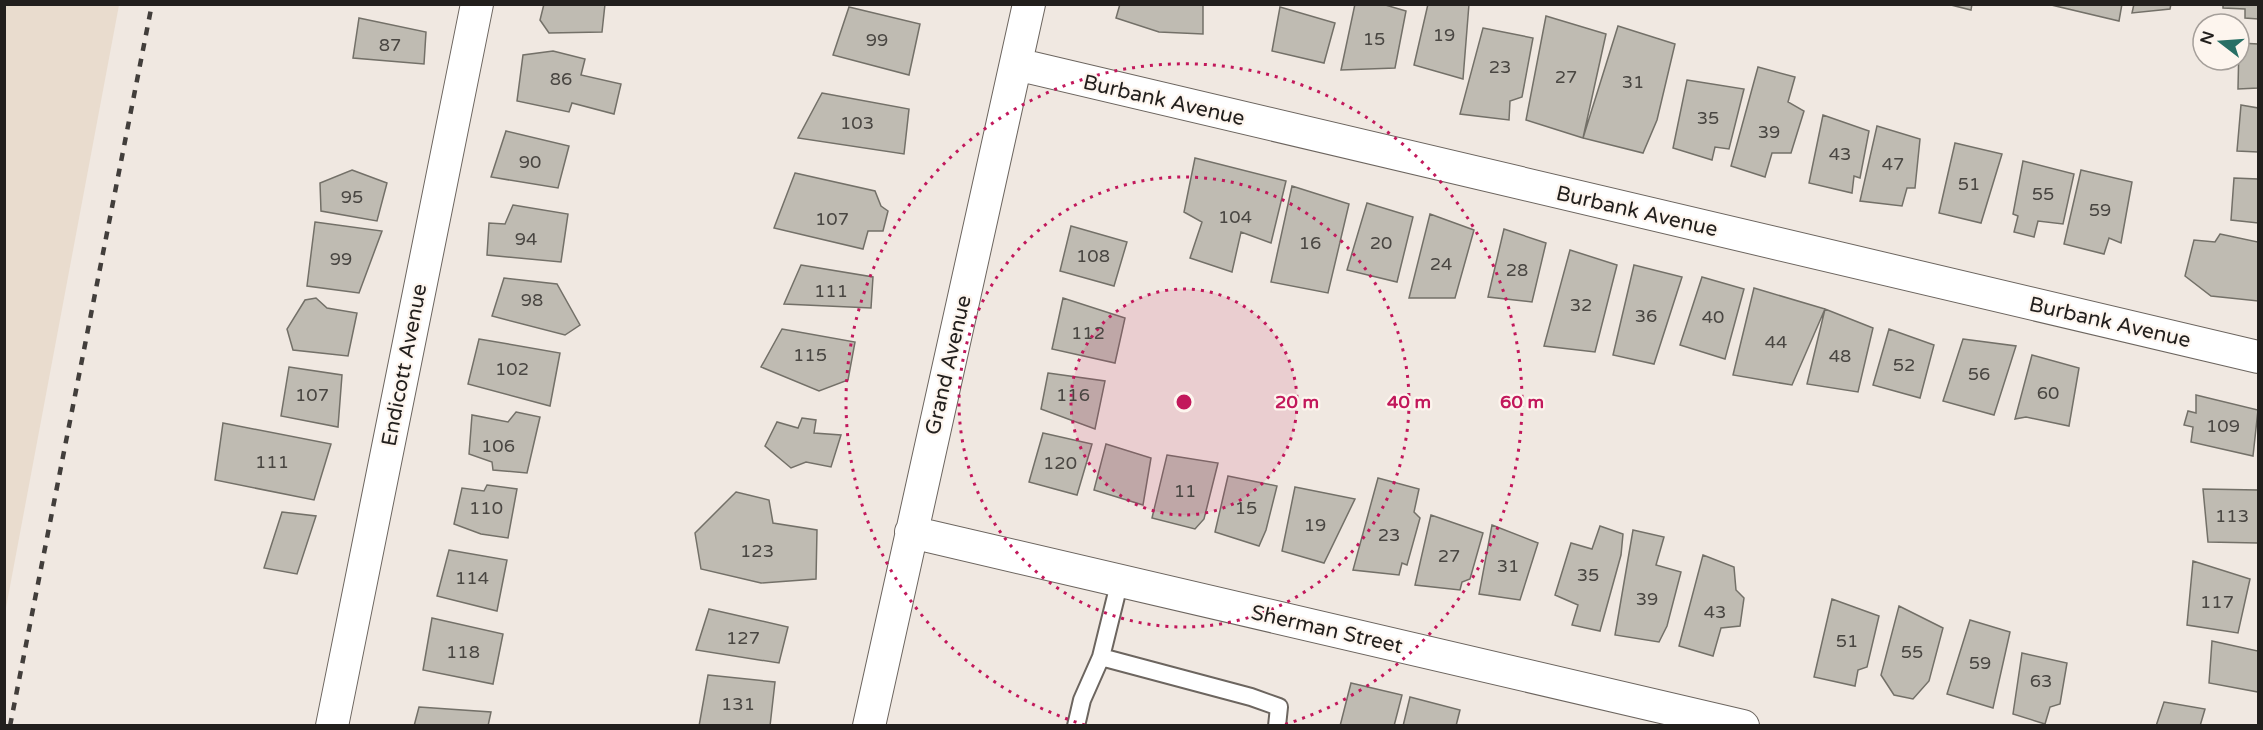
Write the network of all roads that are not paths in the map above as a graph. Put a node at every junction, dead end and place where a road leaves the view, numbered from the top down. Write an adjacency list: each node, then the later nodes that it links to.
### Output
1 (477, 4): 8 (street, Endicott Avenue)
2 (1029, 4): 3 (street, Grand Avenue)
3 (1016, 64): 4 (street, Burbank Avenue); 5 (street, Grand Avenue)
4 (2259, 357)
5 (911, 532): 6 (street, Sherman Street); 9 (street, Grand Avenue)
6 (1120, 580): 7 (lane); 12 (street, Sherman Street)
7 (1101, 657): 10 (lane); 11 (lane)
8 (332, 726)
9 (868, 726)
10 (1076, 726)
11 (1277, 726)
12 (1743, 726)

